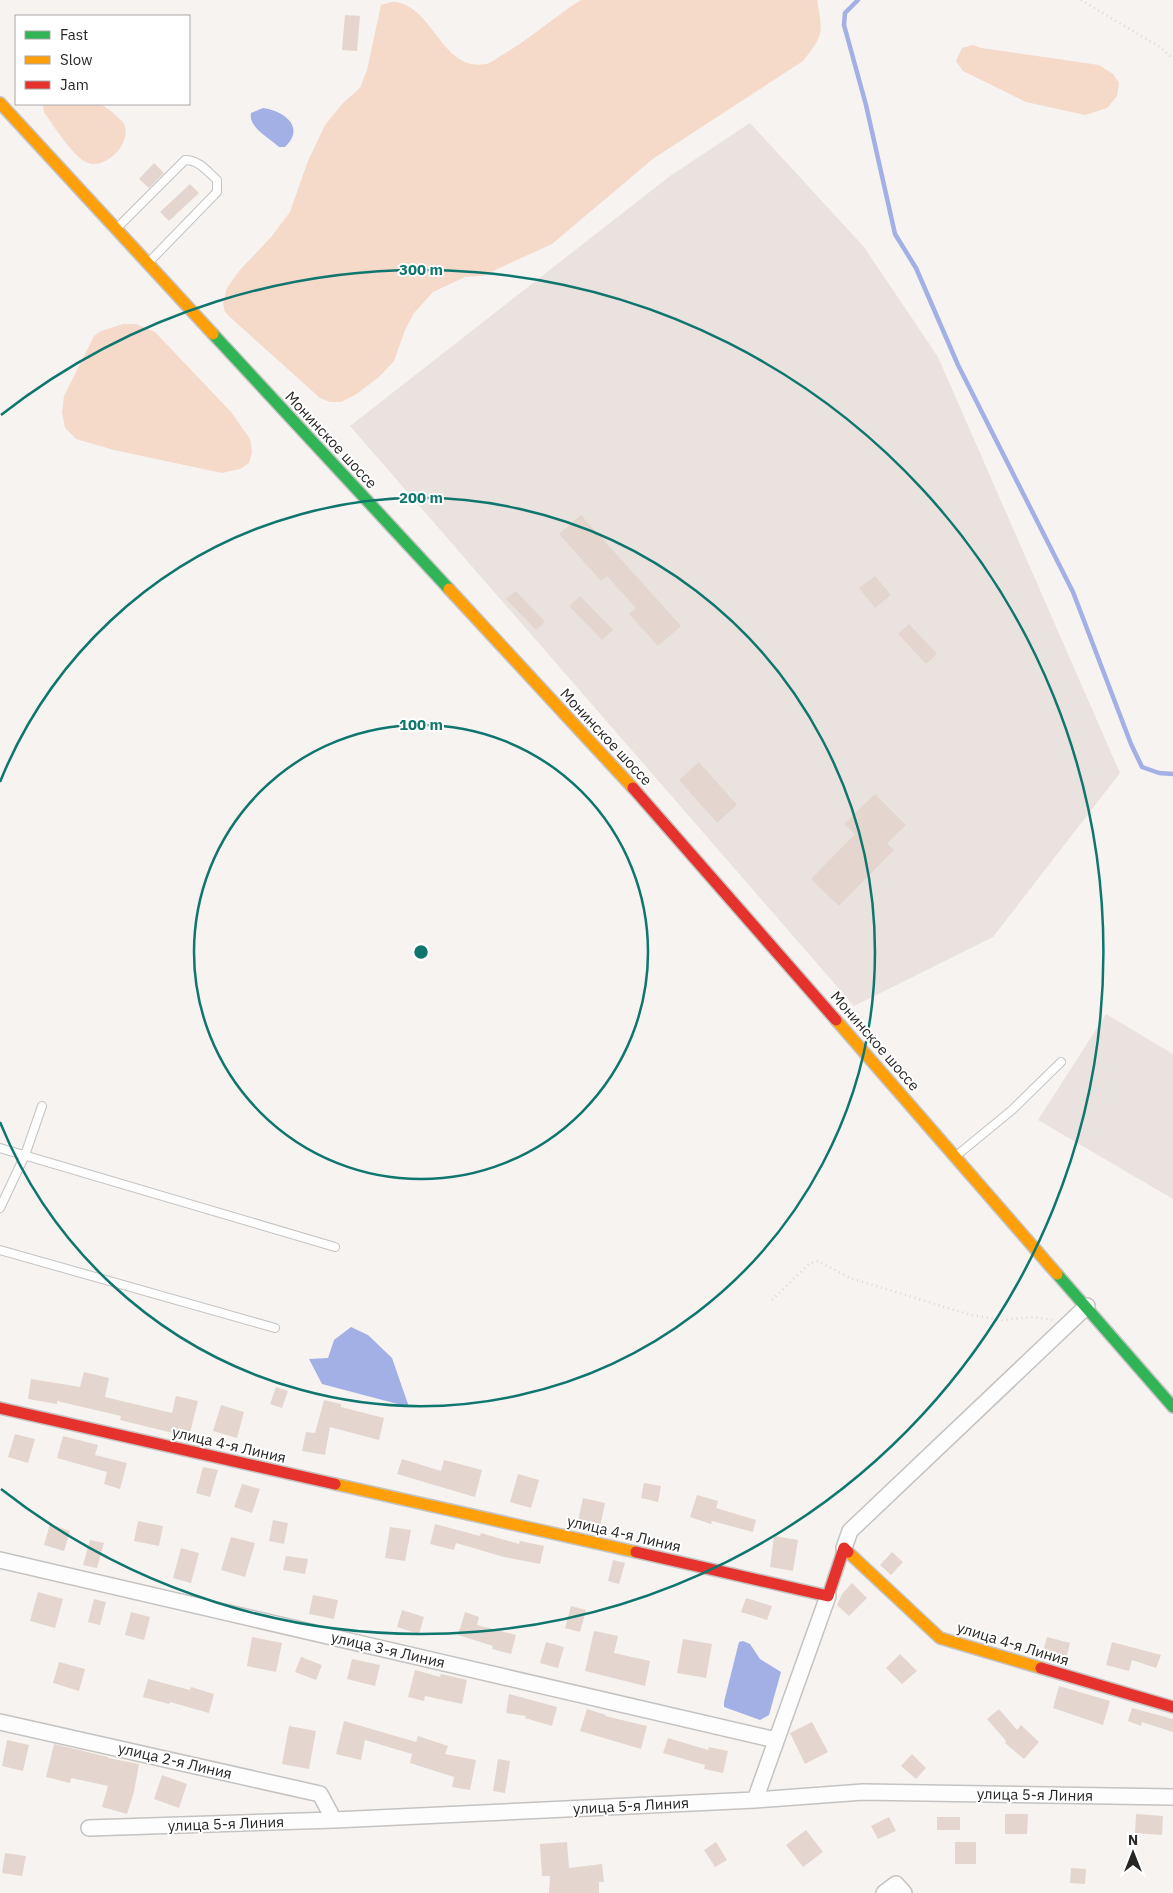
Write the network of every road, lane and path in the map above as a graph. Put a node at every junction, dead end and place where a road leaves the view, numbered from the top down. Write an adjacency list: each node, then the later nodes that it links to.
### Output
1 (1081, 0): 2 (path)
2 (1173, 59)
3 (0, 103): 4 (main road, Монинское шоссе)
4 (116, 230): 5 (main road, Монинское шоссе); 5 (lane)
5 (147, 263): 10 (main road, Монинское шоссе)
6 (1061, 1062): 10 (lane)
7 (42, 1106): 9 (lane)
8 (0, 1148): 9 (lane)
9 (25, 1155): 11 (lane); 12 (lane)
10 (956, 1156): 15 (main road, Монинское шоссе)
11 (0, 1208)
12 (335, 1247)
13 (0, 1250): 17 (lane)
14 (772, 1300): 16 (path)
15 (1087, 1306): 16 (street); 18 (main road, Монинское шоссе)
16 (1070, 1322): 20 (street)
17 (274, 1328)
18 (1173, 1407)
19 (0, 1408): 22 (main road, улица 4-я Линия)
20 (844, 1548): 22 (main road); 23 (main road, улица 4-я Линия)
21 (0, 1560): 25 (street, улица 3-я Линия)
22 (828, 1596): 25 (street)
23 (1173, 1707)
24 (0, 1722): 28 (street, улица 2-я Линия)
25 (776, 1740): 27 (street)
26 (1173, 1797): 27 (street, улица 5-я Линия)
27 (755, 1800): 28 (street, улица 5-я Линия)
28 (334, 1820): 29 (street, улица 5-я Линия)
29 (89, 1828)

